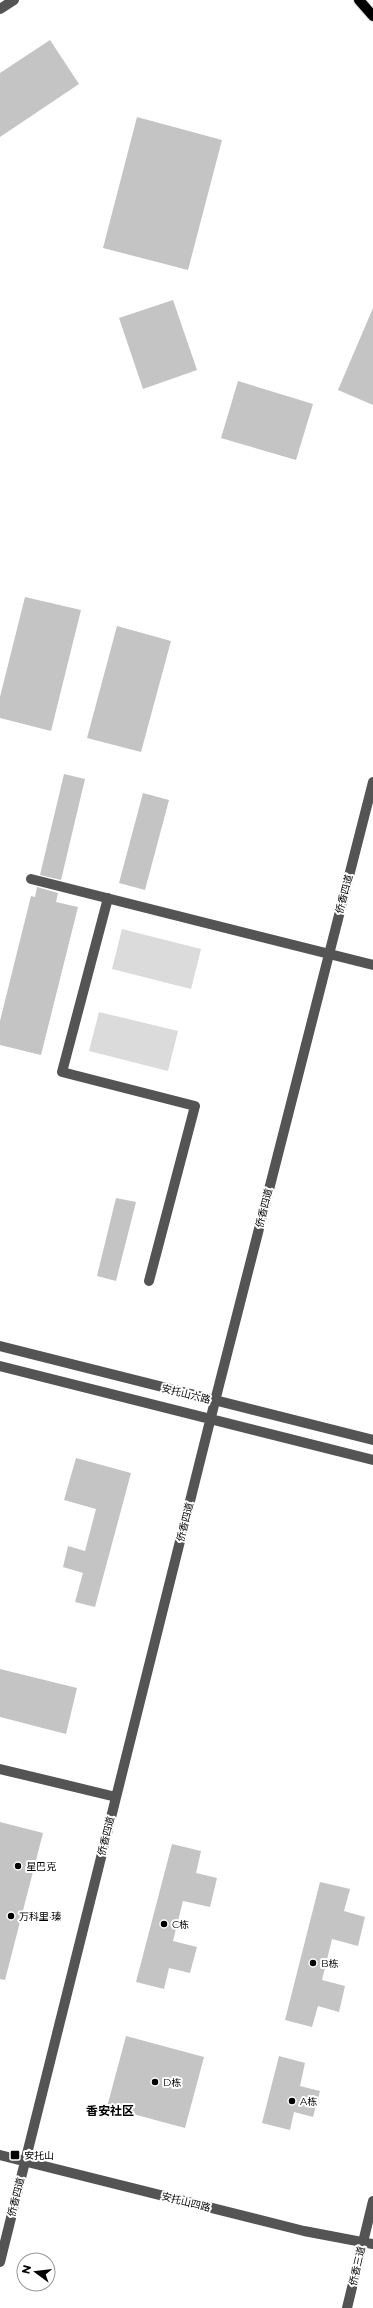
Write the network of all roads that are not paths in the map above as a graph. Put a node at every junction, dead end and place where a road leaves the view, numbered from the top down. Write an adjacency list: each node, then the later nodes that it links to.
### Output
1 (14, 0): 3 (street)
2 (359, 0): 4 (main road)
3 (0, 9)
4 (373, 16)
5 (373, 782): 8 (street, 侨香四道)
6 (31, 879): 7 (street)
7 (108, 898): 8 (street); 10 (street)
8 (329, 953): 9 (street); 13 (street, 侨香四道)
9 (373, 965)
10 (149, 1281)
11 (0, 1346): 13 (street, 安托山六路)
12 (0, 1366): 14 (street, 安托山六路)
13 (215, 1401): 14 (street, 侨香四道); 15 (street, 安托山六路)
14 (210, 1419): 16 (street, 安托山六路); 18 (street, 侨香四道)
15 (373, 1440)
16 (373, 1460)
17 (0, 1769): 18 (street)
18 (116, 1797): 20 (street, 侨香四道)
19 (0, 2155): 20 (street, 安托山四路)
20 (25, 2162): 22 (street, 安托山四路); 24 (street, 侨香四道)
21 (373, 2201): 22 (street, 侨香三道)
22 (363, 2242): 23 (street, 安托山四路); 25 (street, 侨香三道)
23 (373, 2244)
24 (0, 2262)
25 (347, 2308)

